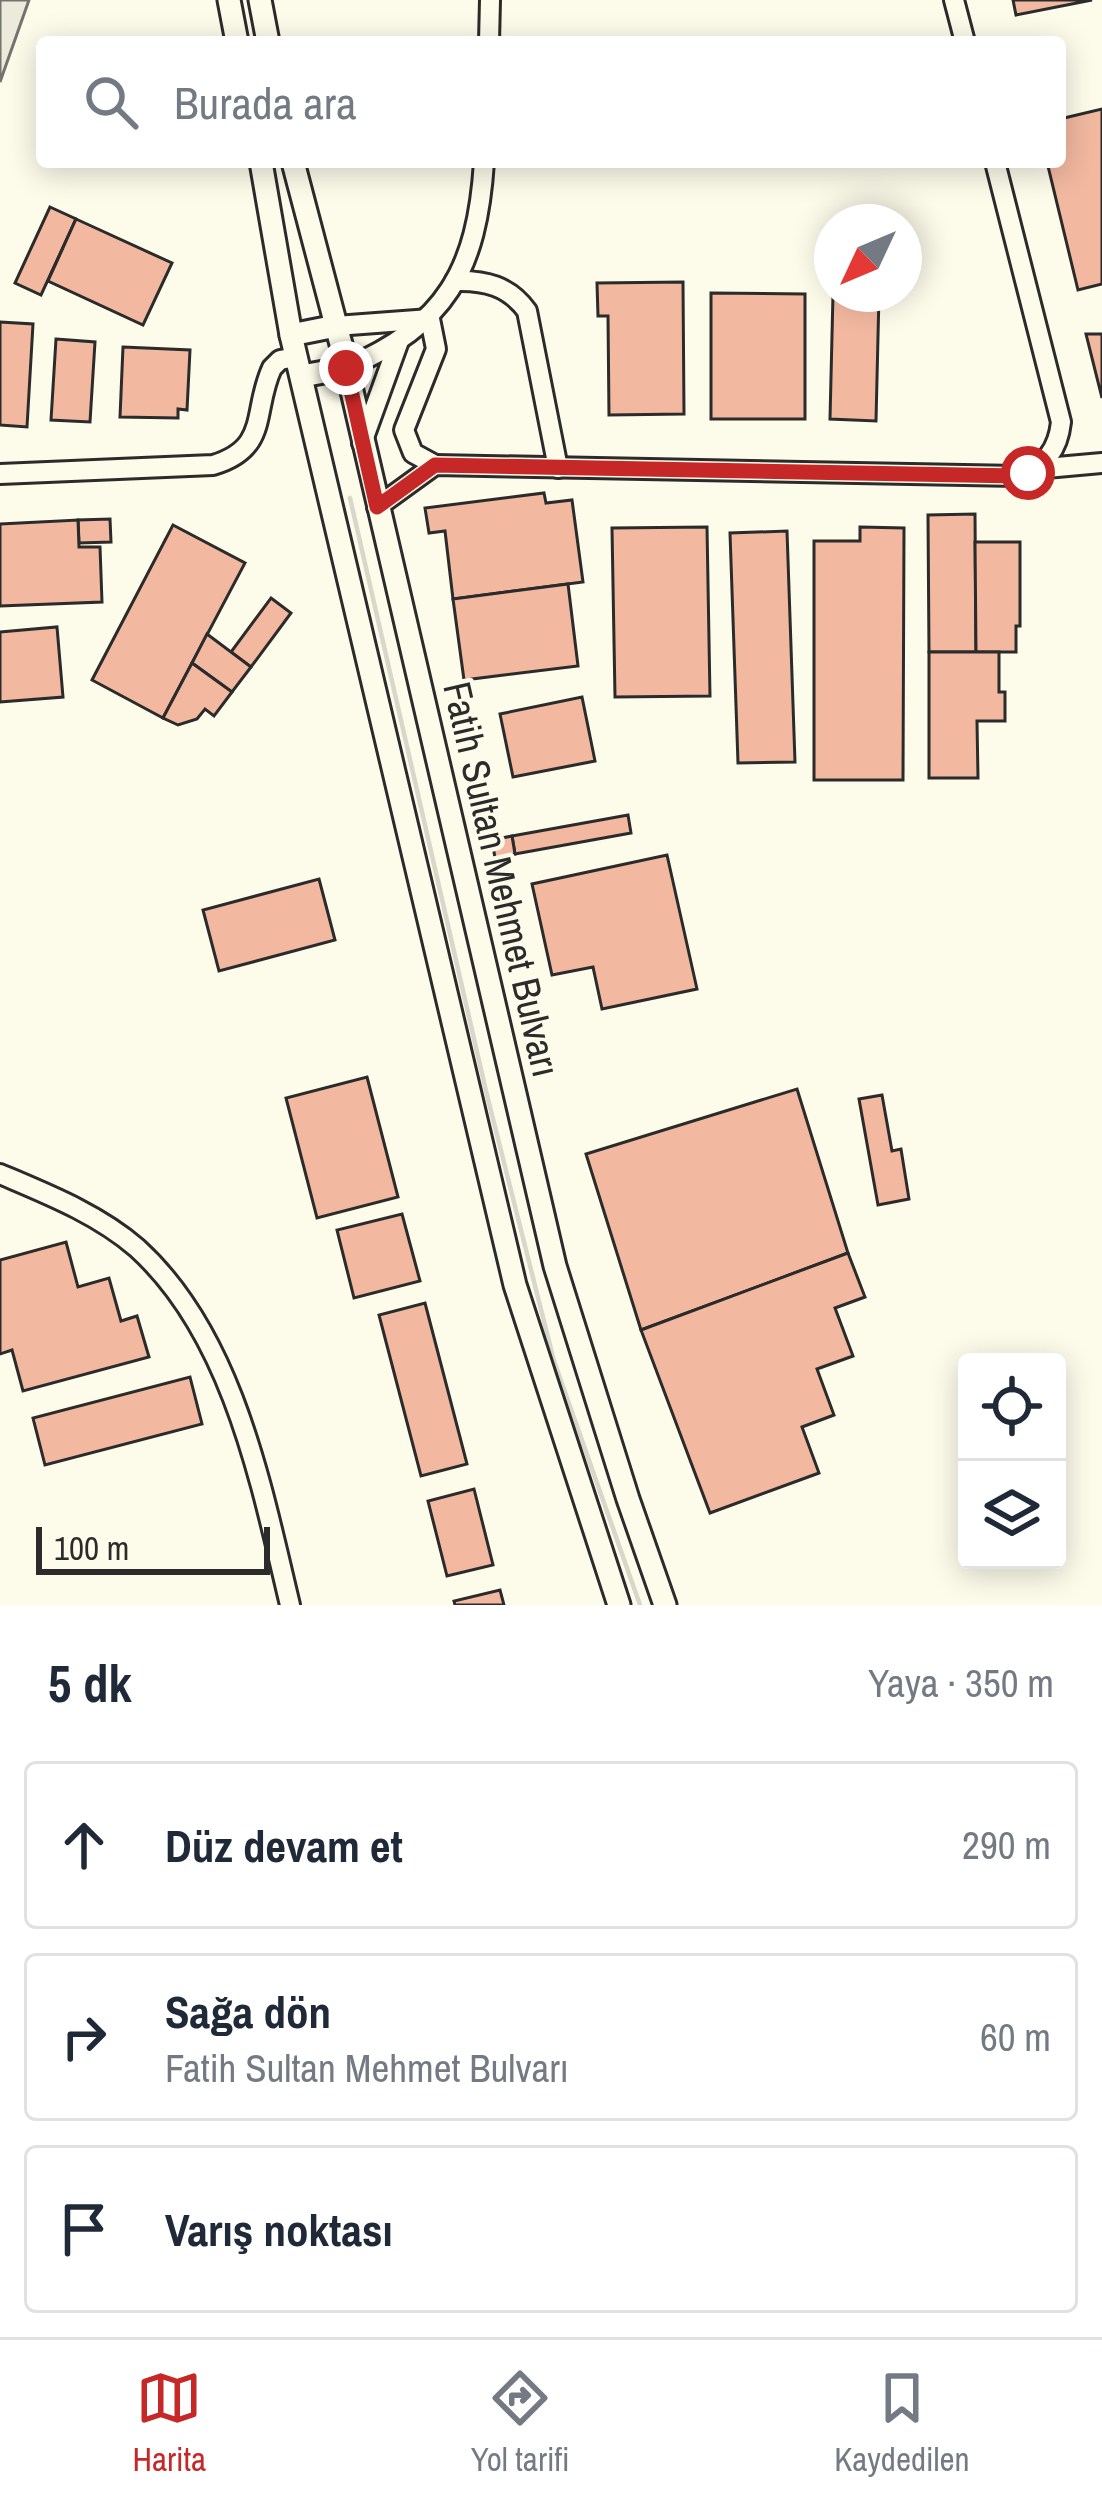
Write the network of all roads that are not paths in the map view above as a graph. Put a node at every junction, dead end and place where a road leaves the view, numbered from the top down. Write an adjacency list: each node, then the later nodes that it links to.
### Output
1 (229, 0): 5 (main road)
2 (260, 0): 6 (main road)
3 (490, 0): 7 (street)
4 (954, 0): 8 (street)
5 (236, 36)
6 (267, 36)
7 (489, 36)
8 (963, 36)
9 (262, 168): 17 (main road, Fatih Sultan Mehmet Bulvarı)
10 (295, 168): 15 (main road, Fatih Sultan Mehmet Bulvarı)
11 (484, 168): 13 (street)
12 (997, 168): 23 (street)
13 (455, 281): 14 (street); 22 (street)
14 (430, 319): 15 (street); 16 (street); 21 (street)
15 (336, 326): 17 (main road); 18 (main road, Fatih Sultan Mehmet Bulvarı)
16 (399, 341): 18 (street); 19 (street)
17 (296, 356): 18 (main road); 24 (street); 28 (main road, Fatih Sultan Mehmet Bulvarı)
18 (346, 368): 19 (main road, Fatih Sultan Mehmet Bulvarı)
19 (362, 443): 25 (main road, Fatih Sultan Mehmet Bulvarı)
20 (1102, 464): 23 (street)
21 (435, 465): 22 (street); 25 (street)
22 (558, 468): 23 (street)
23 (1035, 469)
24 (0, 474)
25 (377, 507): 29 (main road, Fatih Sultan Mehmet Bulvarı)
26 (0, 1174): 27 (street)
27 (290, 1605)
28 (620, 1605)
29 (665, 1605)

